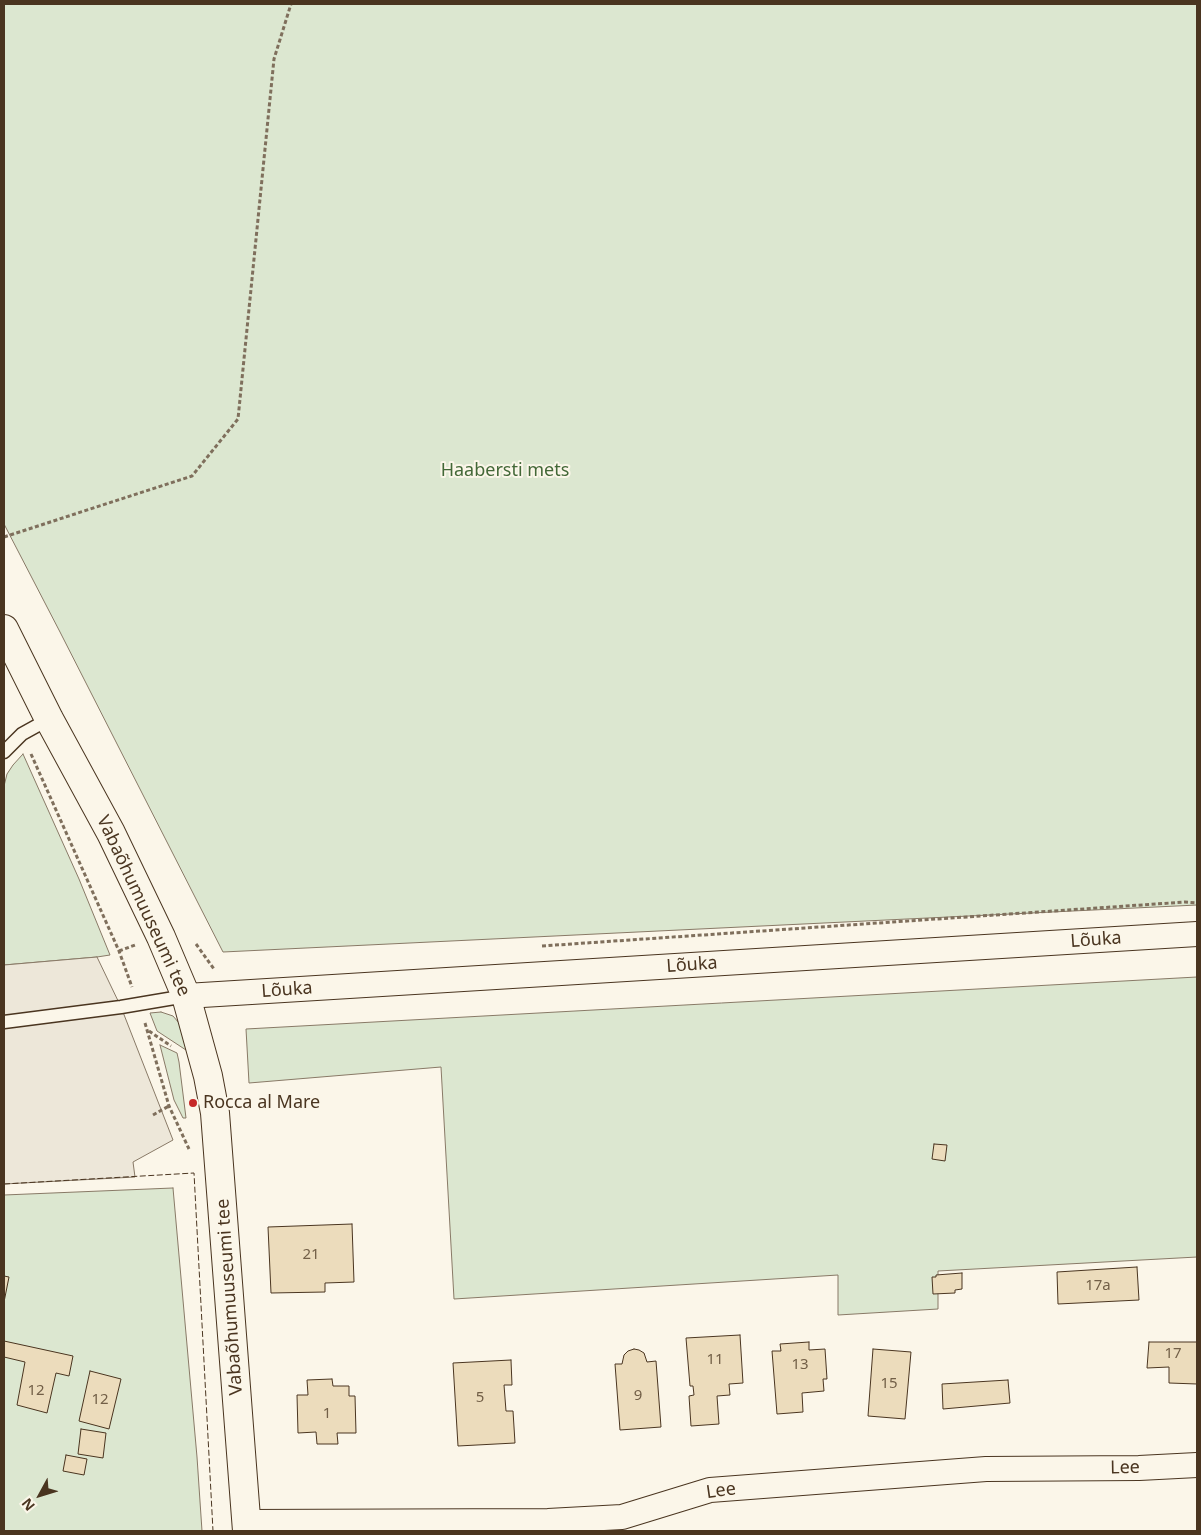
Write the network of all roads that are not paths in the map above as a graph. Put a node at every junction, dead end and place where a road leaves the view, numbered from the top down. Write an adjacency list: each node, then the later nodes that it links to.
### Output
1 (4, 628): 2 (street, Vabaõhumuuseumi tee)
2 (49, 719): 3 (lane); 5 (street, Vabaõhumuuseumi tee)
3 (4, 752)
4 (1197, 934): 5 (street, Lõuka)
5 (186, 996): 6 (lane); 8 (street, Vabaõhumuuseumi tee)
6 (4, 1022)
7 (1197, 1465): 8 (street, Lee)
8 (247, 1527)

